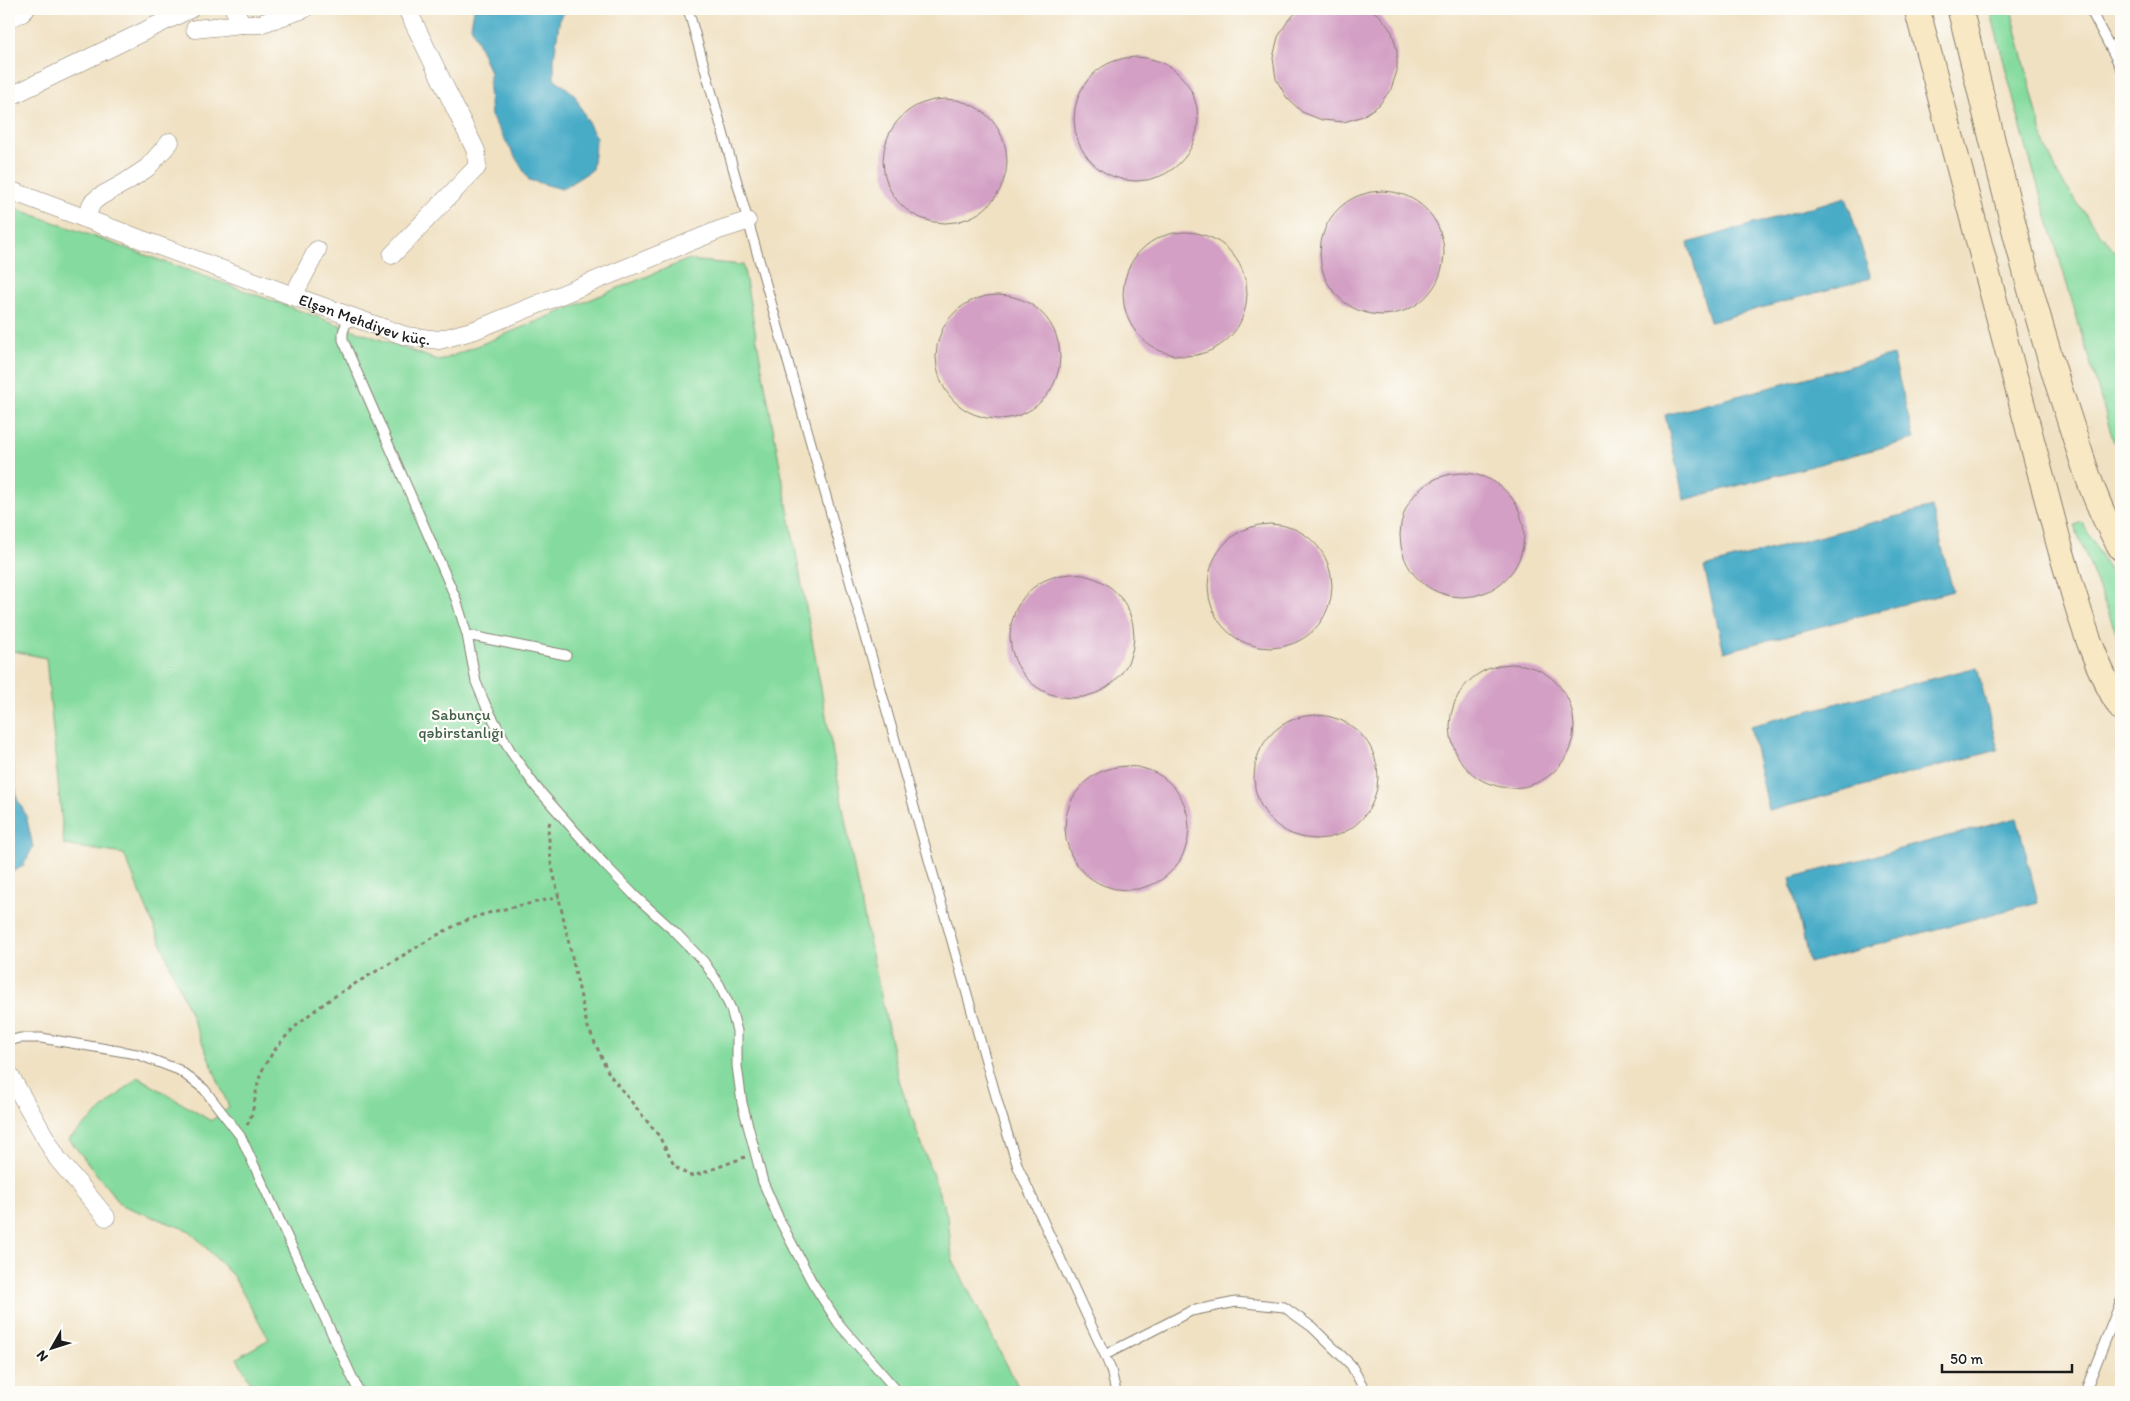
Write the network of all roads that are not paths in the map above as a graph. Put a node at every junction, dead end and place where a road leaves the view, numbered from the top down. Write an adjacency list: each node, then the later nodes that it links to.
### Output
1 (26, 9): 10 (street)
2 (190, 9): 13 (street)
3 (304, 9): 9 (street)
4 (407, 9): 19 (street)
5 (688, 9): 17 (lane)
6 (1916, 9): 27 (main road)
7 (1960, 9): 22 (main road)
8 (2090, 9): 12 (lane)
9 (238, 16): 11 (street)
10 (9, 18)
11 (195, 29)
12 (2121, 68)
13 (9, 97)
14 (170, 142): 16 (street)
15 (9, 190): 16 (street, Elşən Mehdiyev küç.)
16 (85, 219): 20 (street, Elşən Mehdiyev küç.)
17 (747, 221): 21 (street, Elşən Mehdiyev küç.); 32 (lane)
18 (317, 250): 20 (street)
19 (392, 255)
20 (293, 296): 21 (street, Elşən Mehdiyev küç.)
21 (349, 316): 25 (lane)
22 (2094, 496): 23 (lane); 24 (main road)
23 (2114, 514)
24 (2121, 548)
25 (467, 635): 26 (lane); 34 (lane)
26 (566, 655)
27 (2121, 708)
28 (9, 1041): 33 (lane)
29 (9, 1074): 30 (street)
30 (106, 1217)
31 (2121, 1301): 37 (lane)
32 (1105, 1355): 35 (lane); 36 (lane)
33 (358, 1392)
34 (898, 1392)
35 (1116, 1392)
36 (1366, 1392)
37 (2085, 1392)

